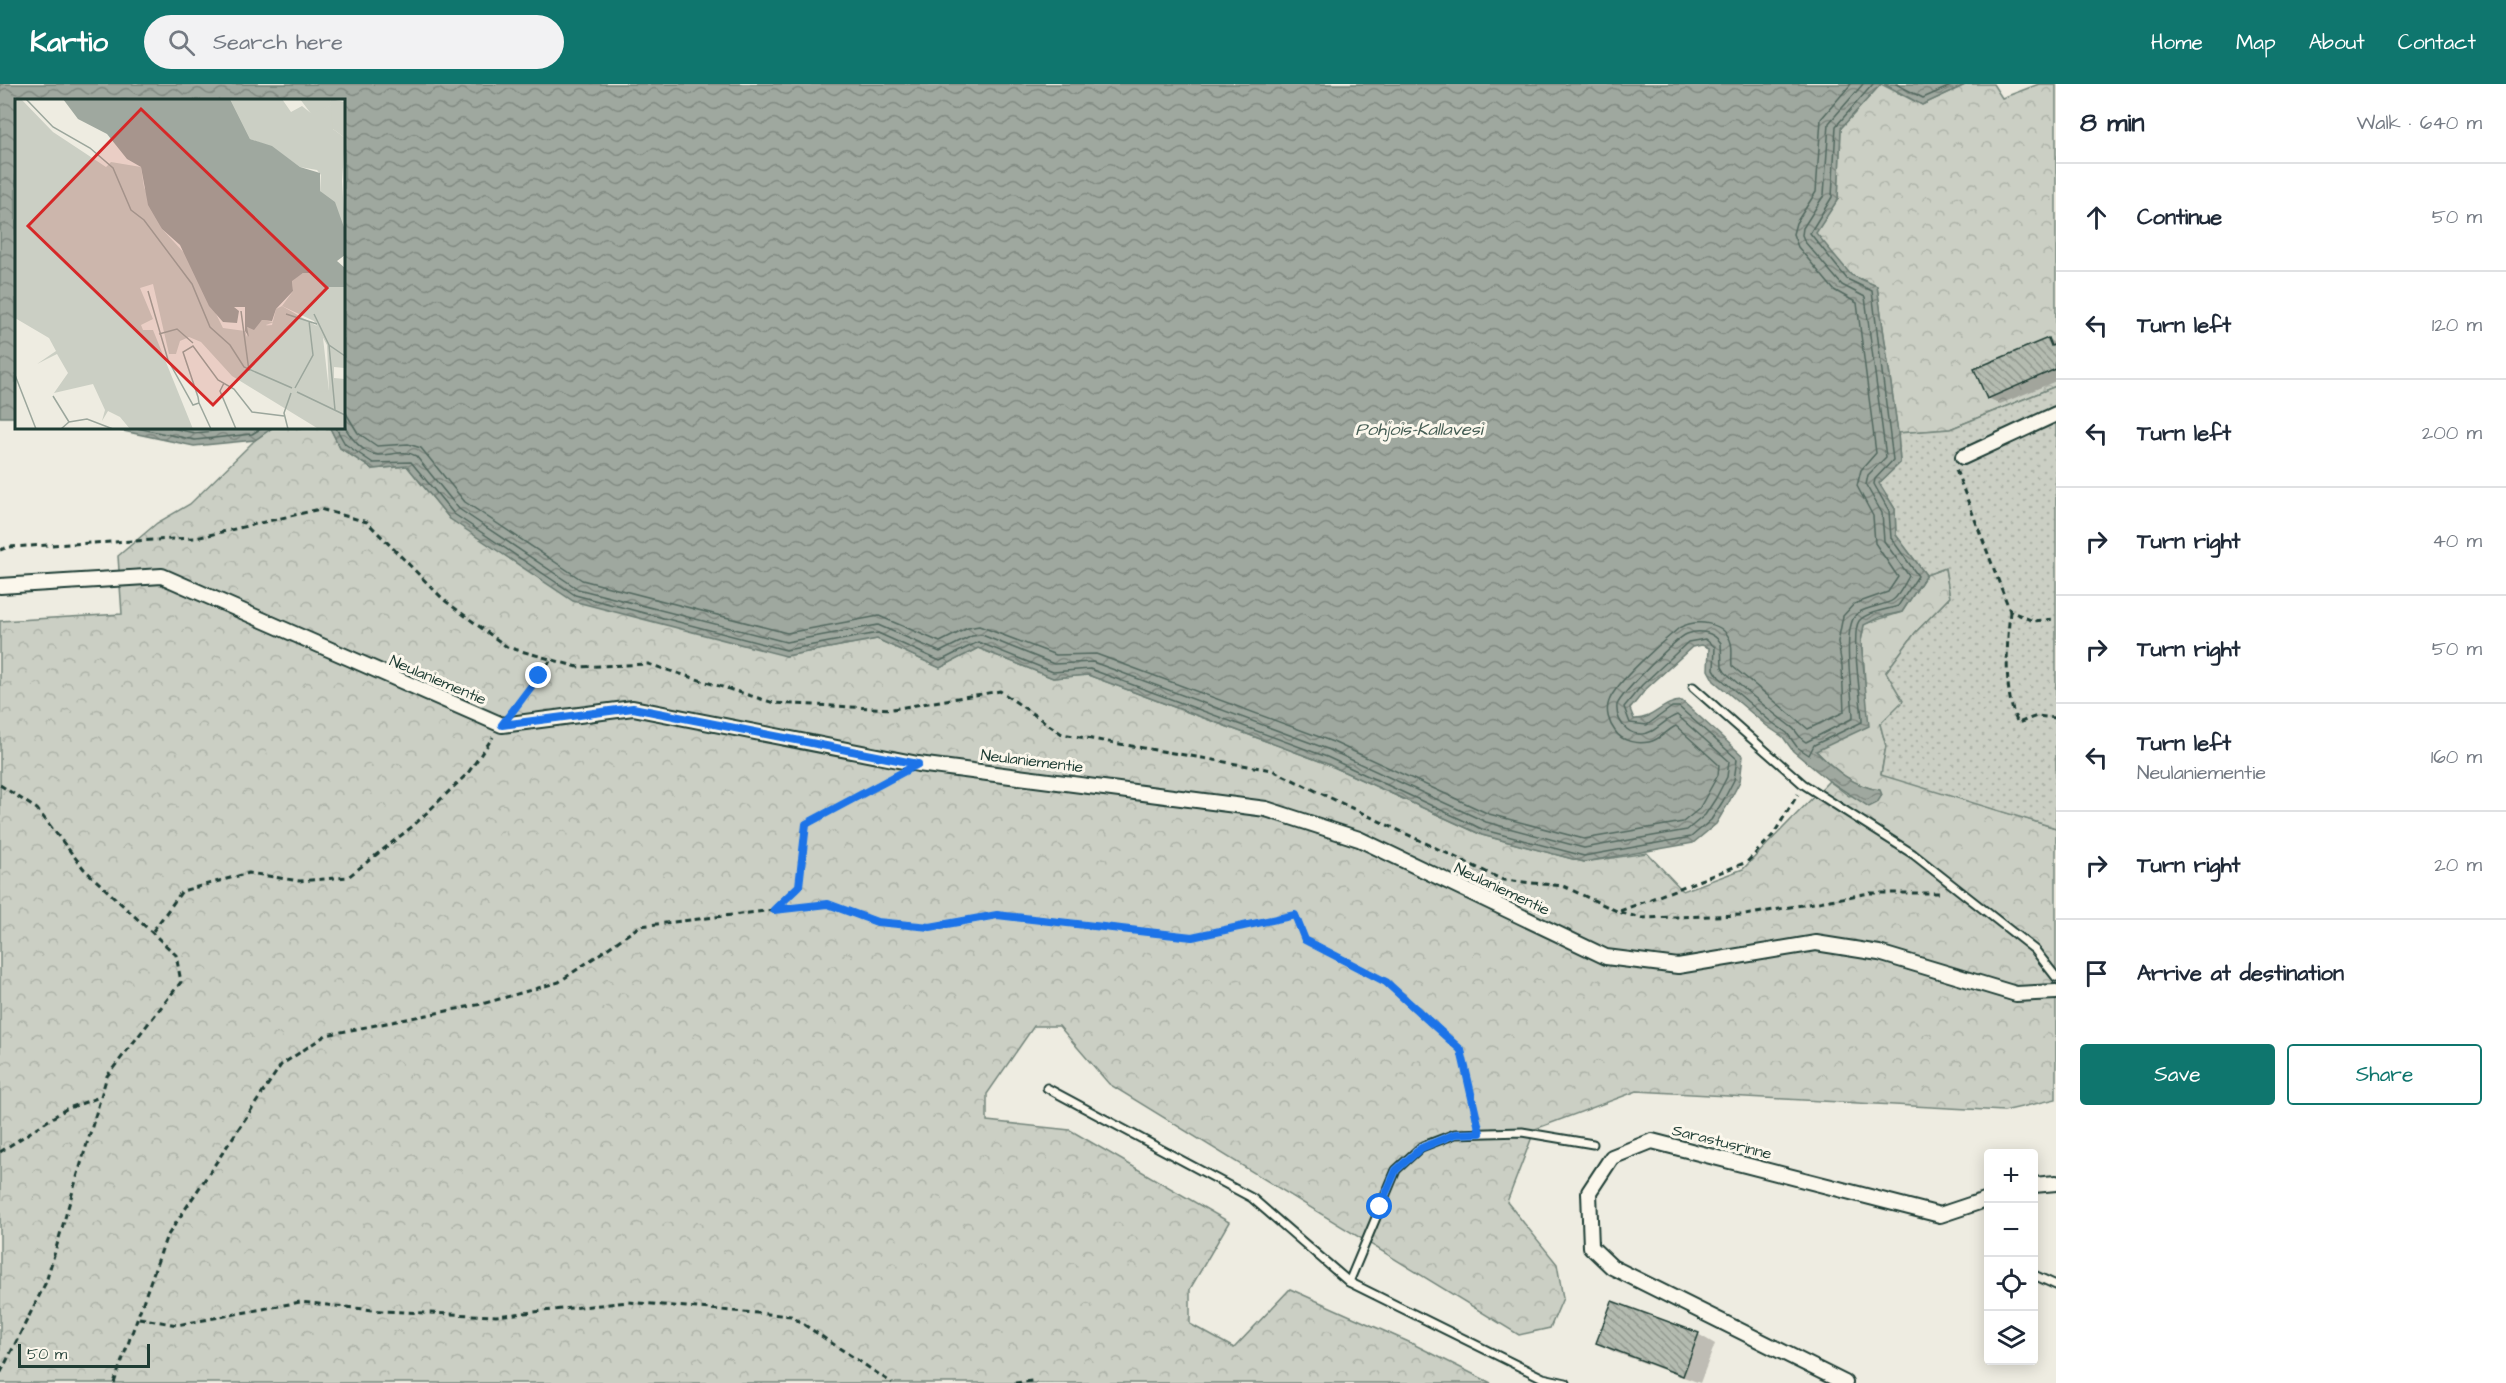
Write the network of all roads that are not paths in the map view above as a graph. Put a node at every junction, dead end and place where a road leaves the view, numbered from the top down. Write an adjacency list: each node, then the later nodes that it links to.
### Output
1 (2056, 414): 2 (street)
2 (1963, 457)
3 (0, 586): 6 (street, Neulaniementie)
4 (1693, 687): 5 (lane)
5 (2056, 977)
6 (2056, 992)
7 (1047, 1088): 13 (lane)
8 (1593, 1144): 13 (lane)
9 (2056, 1183): 10 (street)
10 (2038, 1185)
11 (1984, 1201): 16 (street, Sarastusrinne)
12 (2038, 1277): 14 (lane)
13 (1349, 1282): 15 (lane)
14 (2056, 1285)
15 (1566, 1383)
16 (1845, 1383)

